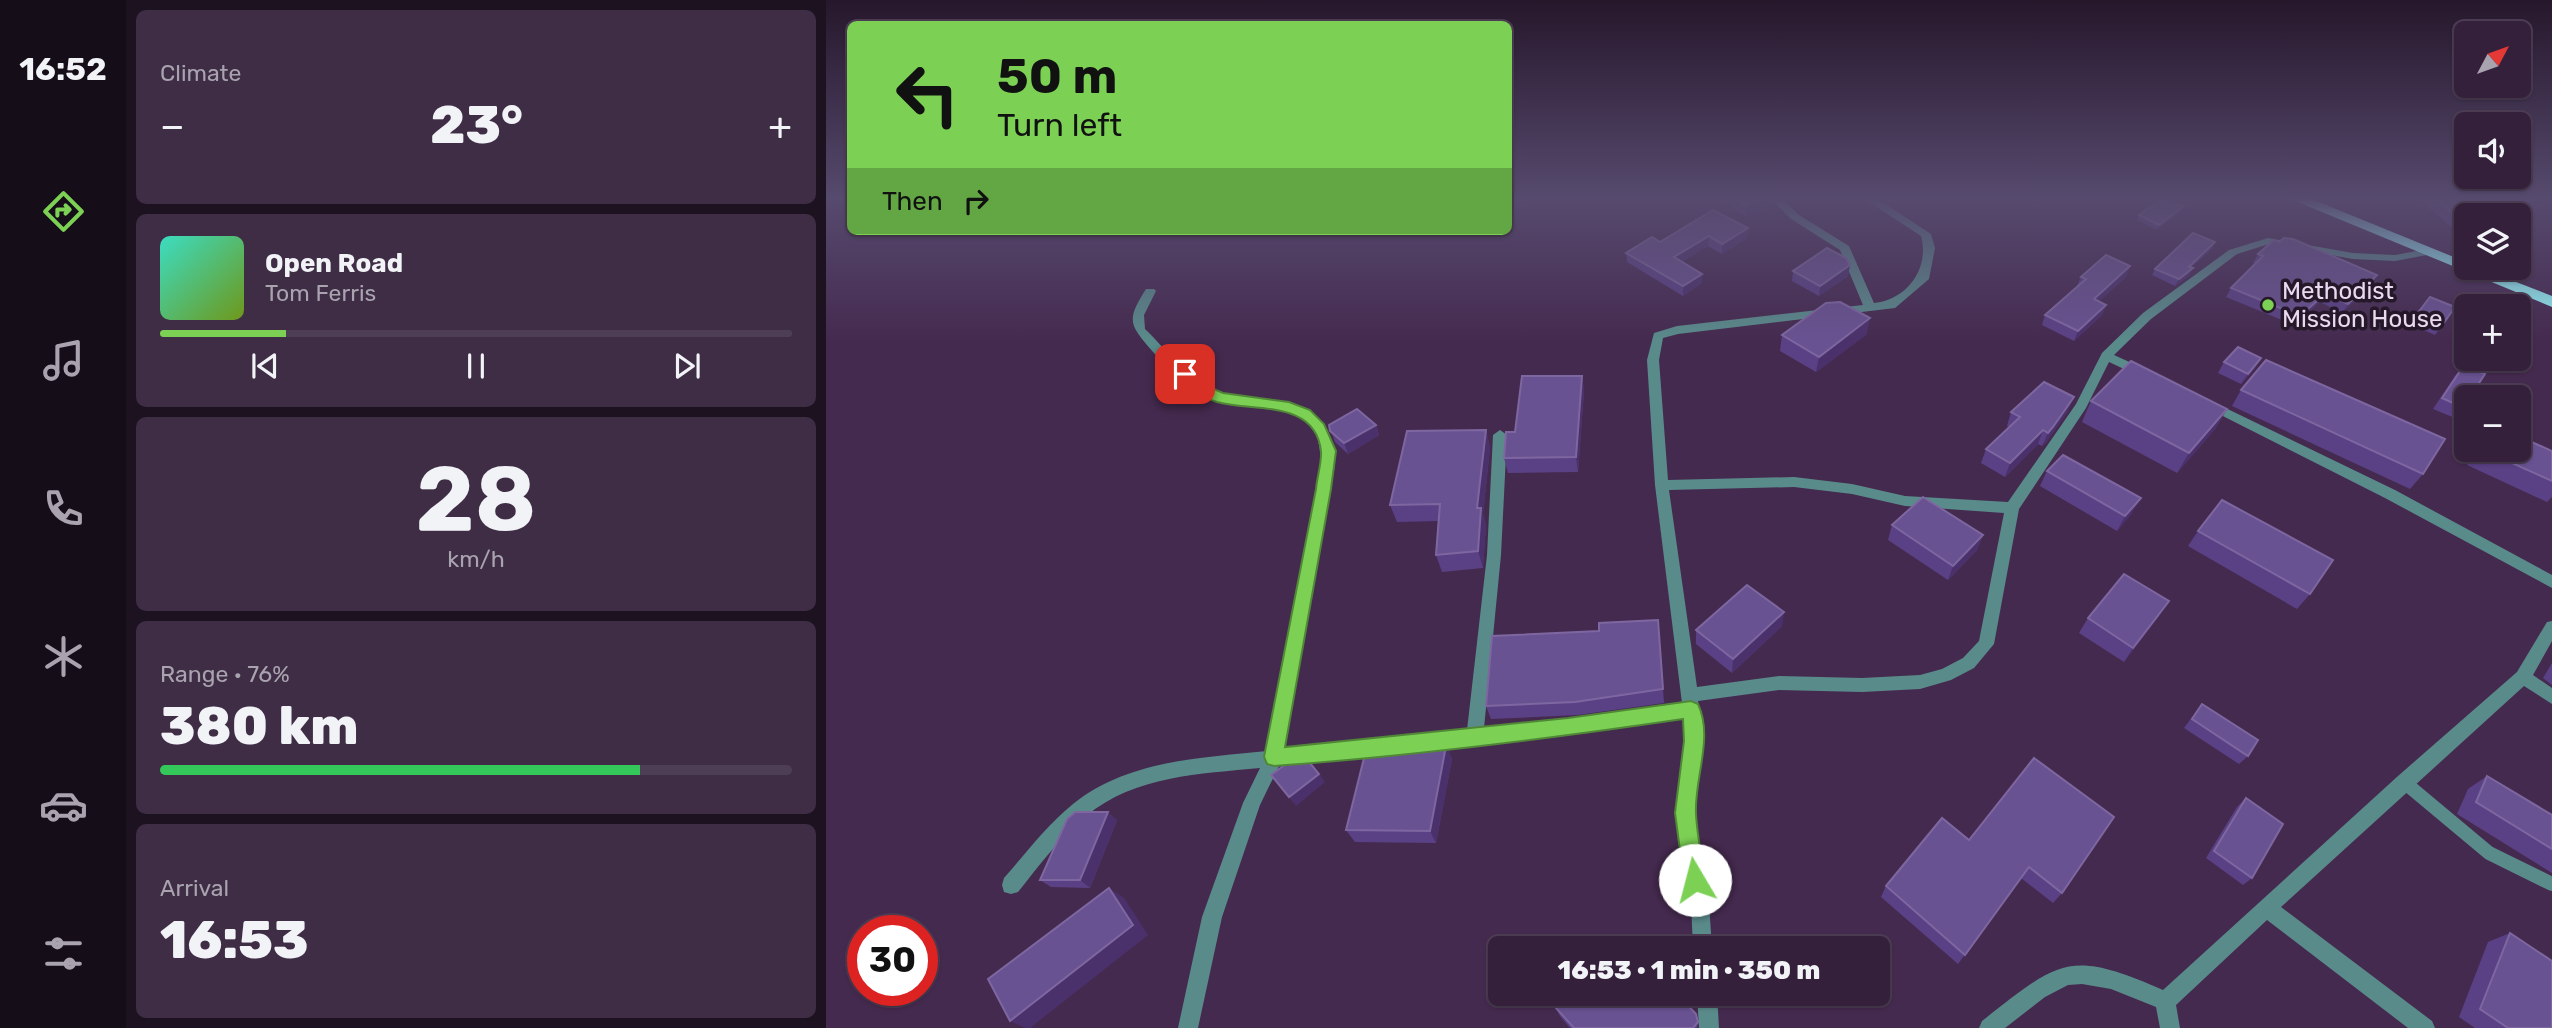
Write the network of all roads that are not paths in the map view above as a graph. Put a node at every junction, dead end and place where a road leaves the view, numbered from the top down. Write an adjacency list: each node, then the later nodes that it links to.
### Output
1 (1842, 246): 11 (street)
2 (1929, 246): 11 (street)
3 (2251, 246): 12 (street)
4 (2304, 246): 6 (street)
5 (2410, 246): 6 (highway)
6 (2427, 253): 7 (highway)
7 (2454, 263)
8 (2496, 280): 10 (highway)
9 (1150, 291): 24 (street)
10 (2552, 302)
11 (1870, 307): 16 (street)
12 (2106, 356): 13 (street); 17 (street)
13 (2161, 381)
14 (2197, 398): 18 (street)
15 (1500, 435): 23 (street)
16 (1662, 485): 17 (street); 22 (street)
17 (2012, 508): 22 (street)
18 (2552, 582)
19 (2552, 627): 20 (street)
20 (2523, 677): 21 (street); 25 (street)
21 (2552, 697)
22 (1690, 702): 23 (street); 29 (street)
23 (1475, 738): 24 (street)
24 (1274, 757): 27 (street); 32 (street)
25 (2404, 782): 26 (lane); 28 (street)
26 (2552, 884)
27 (1011, 885)
28 (2266, 907): 30 (street); 36 (street)
29 (1702, 936)
30 (2165, 1001): 34 (street); 35 (street)
31 (1708, 1006): 33 (street)
32 (1188, 1028)
33 (1709, 1028)
34 (1989, 1028)
35 (2170, 1028)
36 (2425, 1028)

